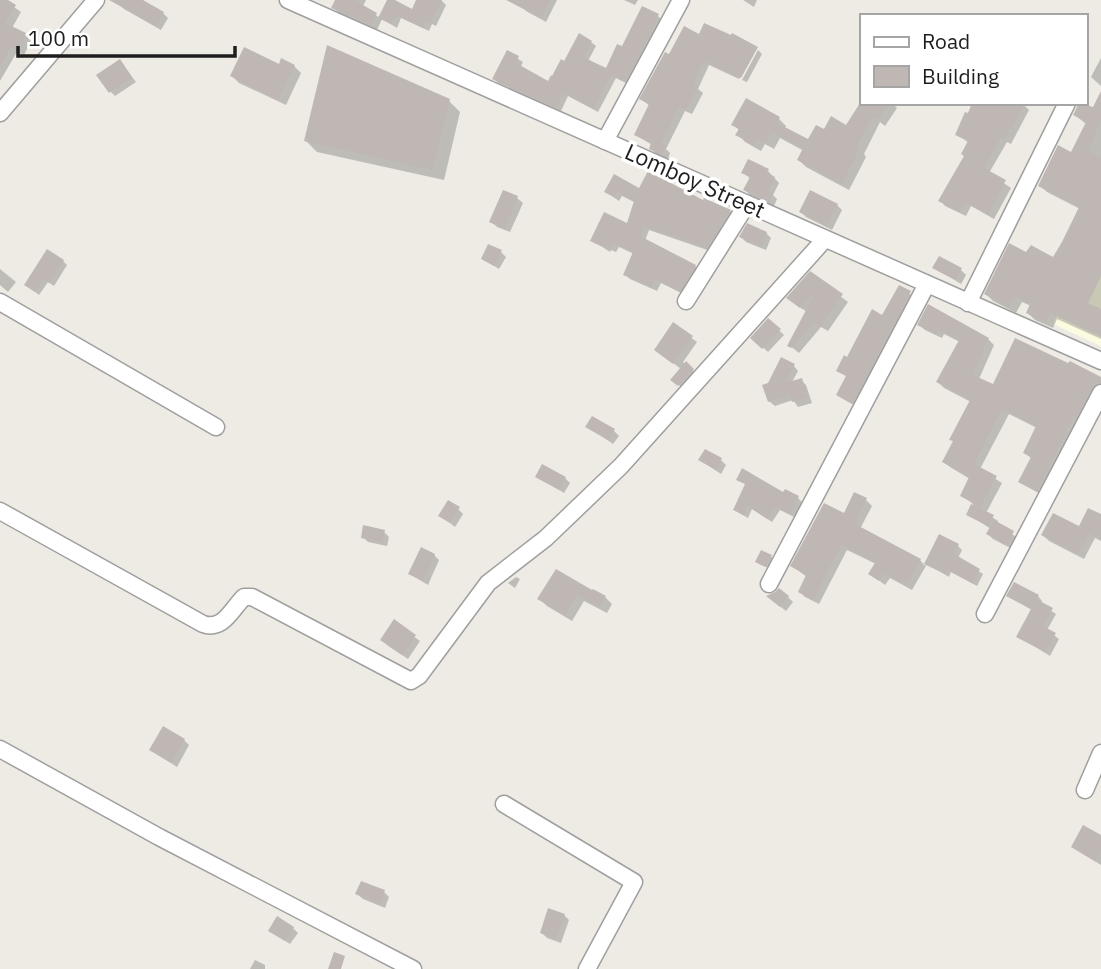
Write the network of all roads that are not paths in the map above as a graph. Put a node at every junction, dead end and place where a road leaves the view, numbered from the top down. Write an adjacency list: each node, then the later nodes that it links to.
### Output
1 (96, 0): 5 (street)
2 (288, 0): 6 (street, Lomboy Street)
3 (681, 0): 6 (street)
4 (1066, 105): 12 (street)
5 (0, 113)
6 (605, 141): 7 (street, Lomboy Street)
7 (747, 204): 8 (street, Lomboy Street); 10 (street)
8 (825, 239): 9 (street, Lomboy Street); 16 (street)
9 (927, 284): 12 (street, Lomboy Street); 17 (street)
10 (686, 301)
11 (0, 302): 15 (street)
12 (968, 303): 13 (street, Lomboy Street)
13 (1101, 361)
14 (1101, 393): 18 (street)
15 (216, 427)
16 (0, 511)
17 (769, 584)
18 (985, 614)
19 (0, 750): 23 (street)
20 (1101, 753): 21 (street)
21 (1085, 790)
22 (504, 804): 24 (street)
23 (413, 969)
24 (587, 969)

